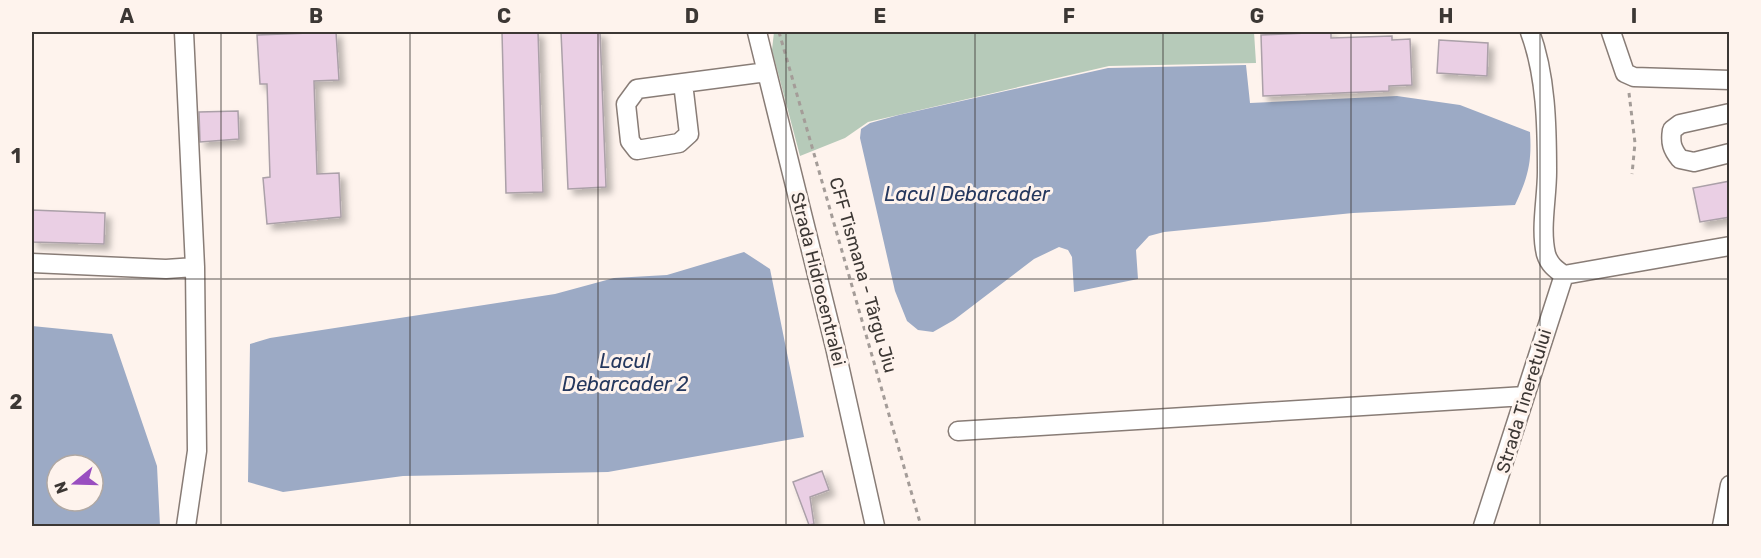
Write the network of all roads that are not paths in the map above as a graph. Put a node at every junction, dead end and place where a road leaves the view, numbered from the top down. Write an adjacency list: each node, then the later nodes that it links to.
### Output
1 (184, 32): 12 (street)
2 (757, 32): 5 (street, Strada Hidrocentralei)
3 (1527, 32): 13 (street)
4 (1611, 32): 6 (street)
5 (767, 72): 7 (street); 18 (street, Strada Hidrocentralei)
6 (1730, 80)
7 (683, 83)
8 (1730, 113): 9 (street)
9 (1730, 153)
10 (1730, 246): 13 (street)
11 (32, 263): 12 (street)
12 (195, 267): 17 (street)
13 (1564, 274): 14 (street, Strada Tineretului)
14 (1525, 396): 15 (street); 19 (street, Strada Tineretului)
15 (958, 431)
16 (1730, 485): 20 (street)
17 (186, 526)
18 (875, 526)
19 (1483, 526)
20 (1722, 526)

